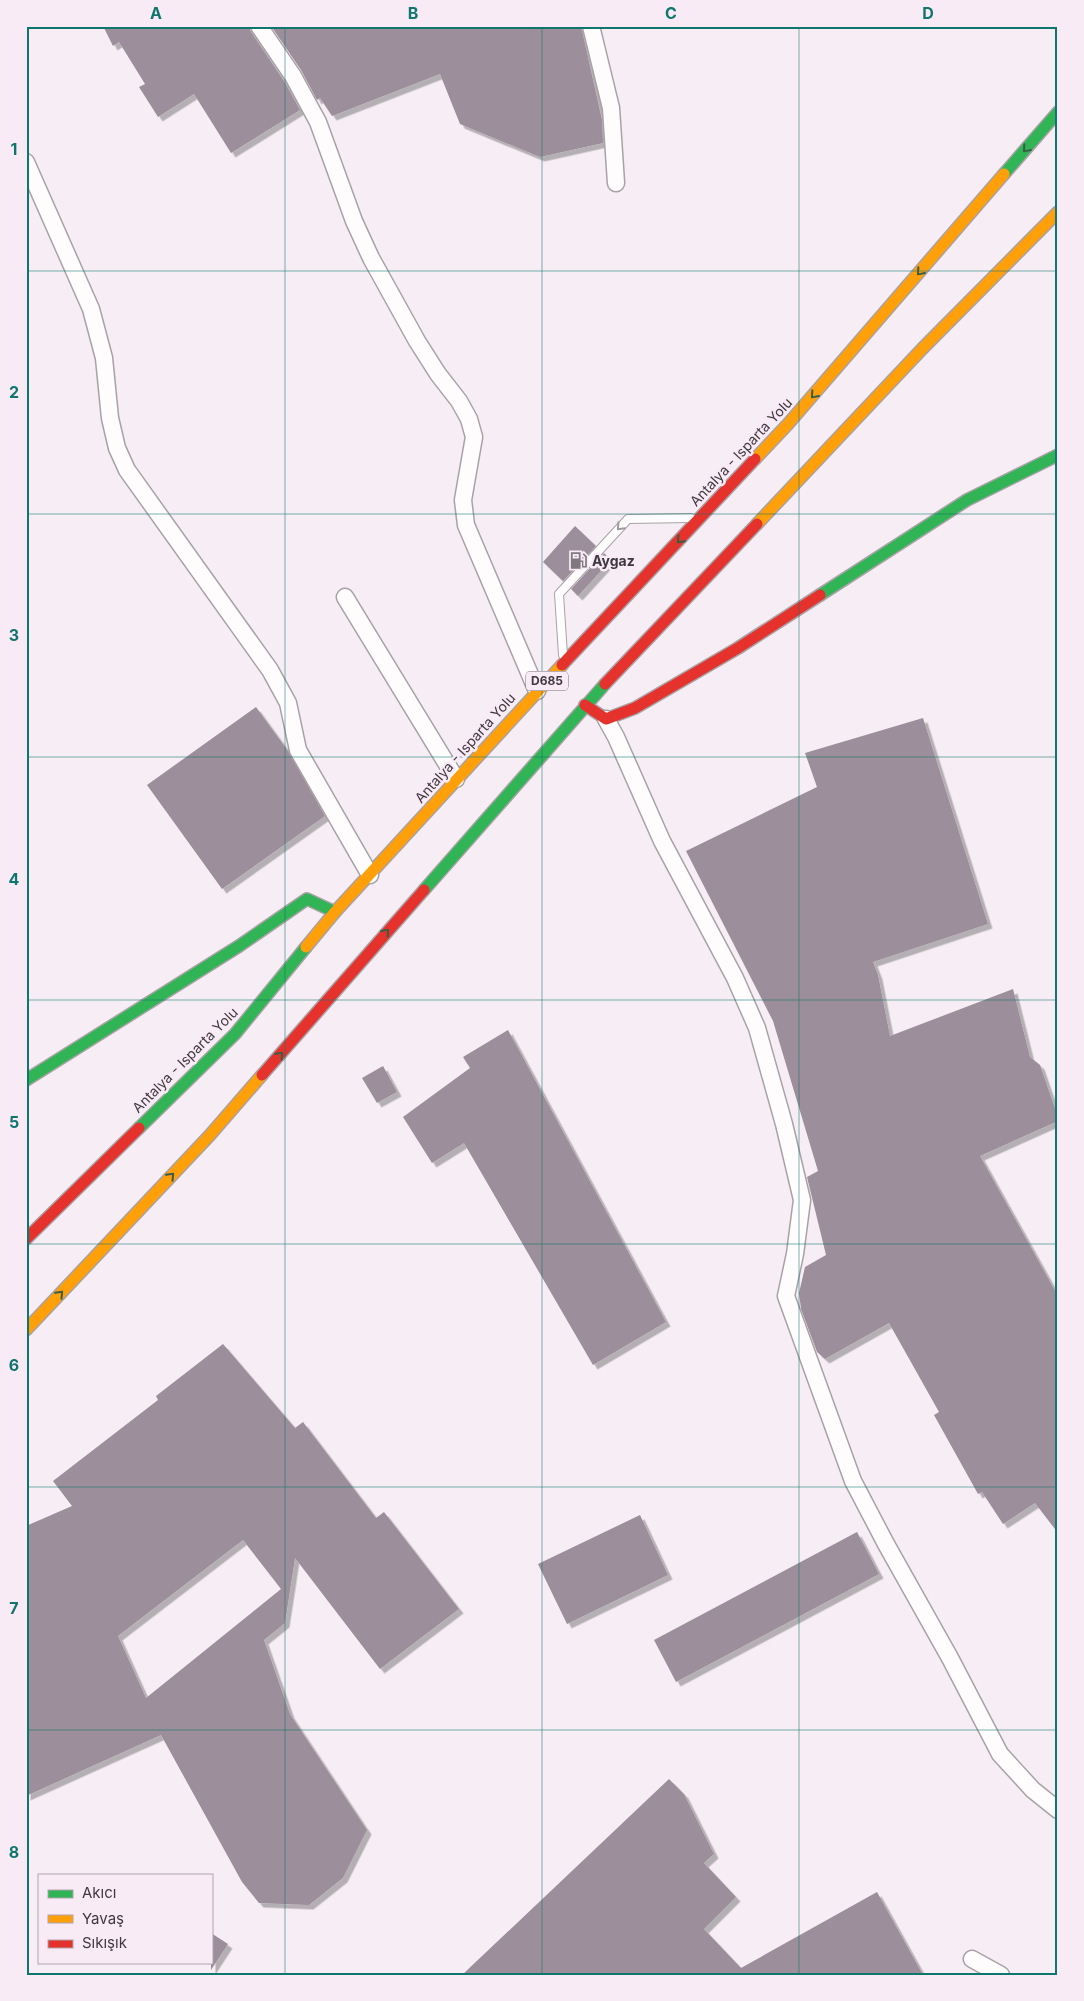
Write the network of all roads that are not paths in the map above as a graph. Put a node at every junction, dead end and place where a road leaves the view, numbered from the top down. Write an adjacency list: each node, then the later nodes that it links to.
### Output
1 (259, 26): 11 (street)
2 (591, 26): 5 (street)
3 (1058, 112): 8 (main road, Antalya - Isparta Yolu / D685, one-way to 8)
4 (26, 162): 15 (street)
5 (616, 183)
6 (1058, 212): 12 (main road)
7 (1058, 454): 13 (main road)
8 (700, 518): 10 (main road, Antalya - Isparta Yolu / D685, one-way to 10); 10 (lane, one-way to 10)
9 (345, 598): 14 (street)
10 (563, 663): 11 (main road, Antalya - Isparta Yolu / D685)
11 (537, 691): 14 (main road, Antalya - Isparta Yolu / D685)
12 (585, 705): 13 (main road); 19 (main road, one-way to 12)
13 (606, 719): 20 (street)
14 (456, 779): 15 (main road, Antalya - Isparta Yolu / D685)
15 (370, 874): 16 (main road, Antalya - Isparta Yolu / D685)
16 (335, 912): 17 (main road); 18 (main road, Antalya - Isparta Yolu / D685)
17 (26, 1080)
18 (26, 1239)
19 (26, 1330)
20 (1058, 1810)
21 (972, 1959): 22 (street)
22 (1001, 1975)

